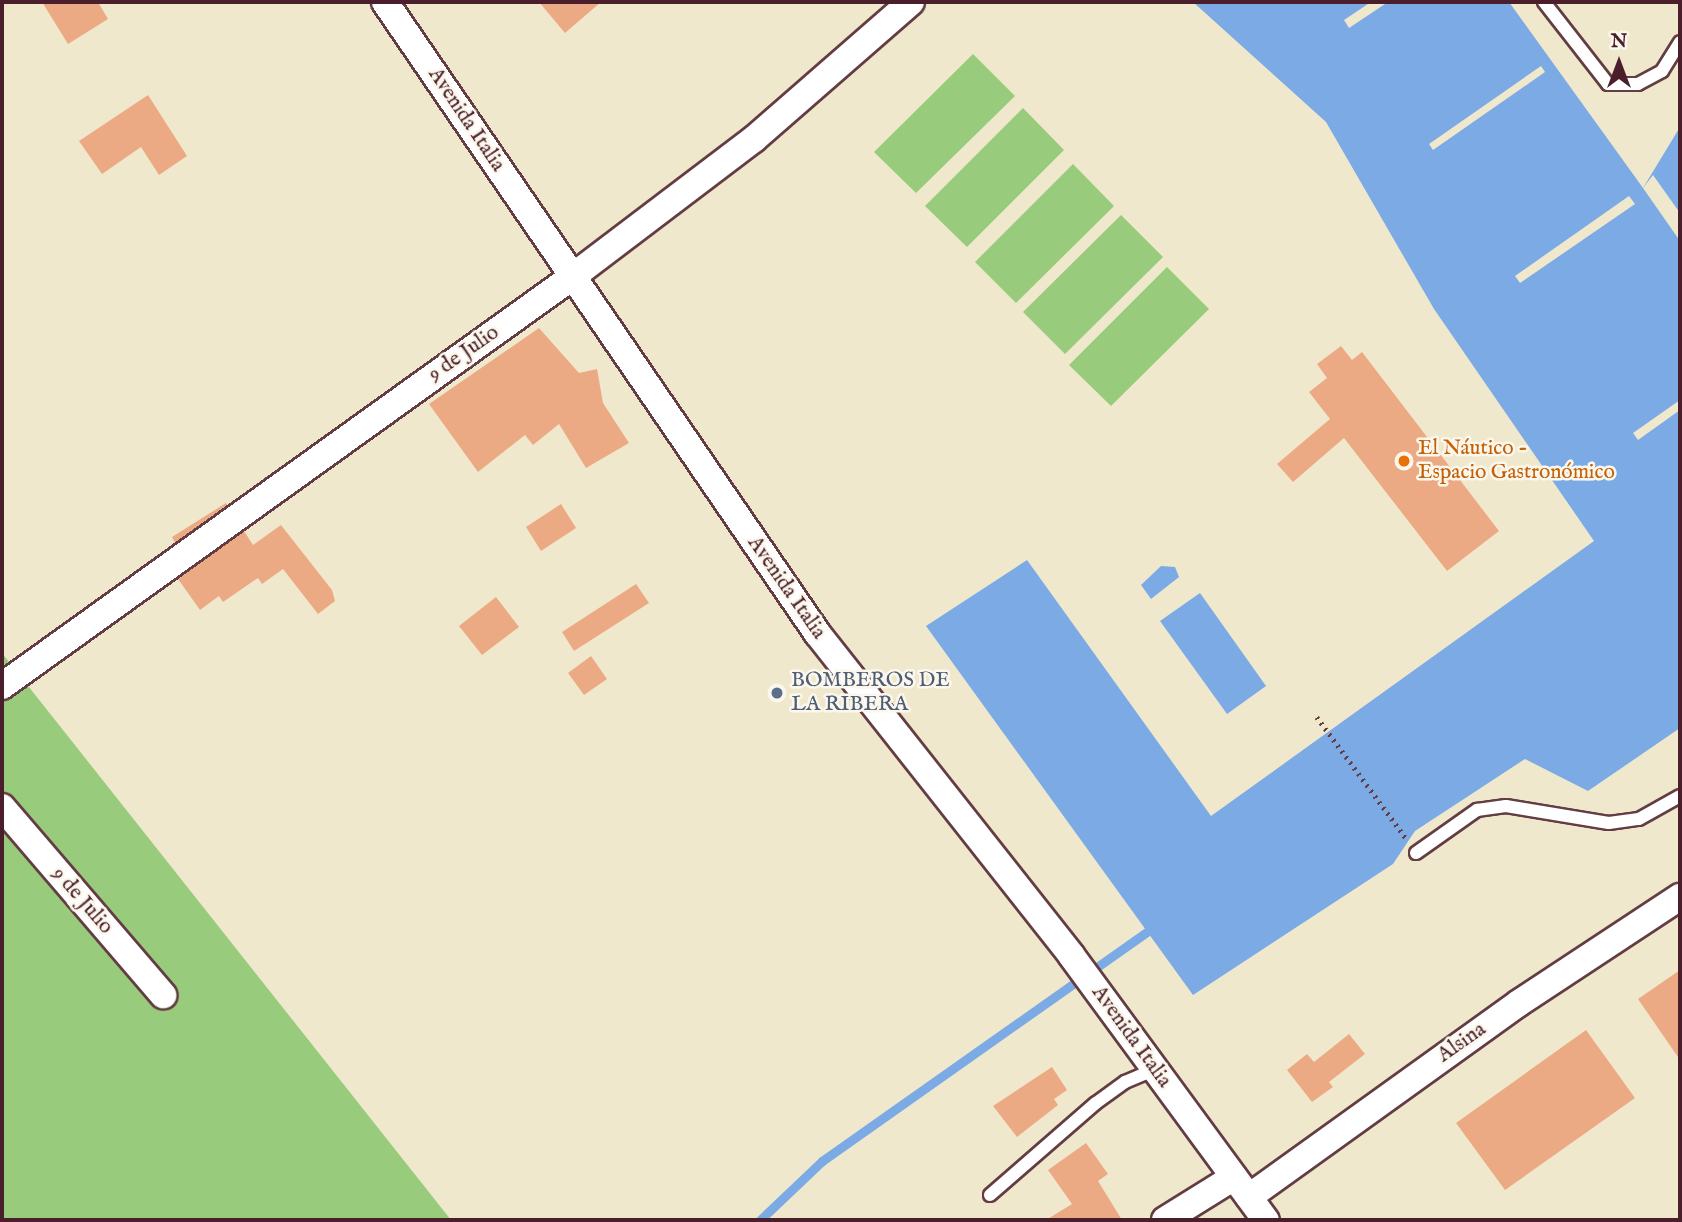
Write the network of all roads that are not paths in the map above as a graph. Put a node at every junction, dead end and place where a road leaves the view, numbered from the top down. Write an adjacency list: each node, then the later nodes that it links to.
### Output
1 (385, 2): 5 (street, Avenida Italia)
2 (912, 2): 5 (street, 9 de Julio)
3 (1544, 2): 4 (lane)
4 (1680, 41)
5 (572, 277): 6 (street, 9 de Julio); 12 (street, Avenida Italia)
6 (2, 687)
7 (1680, 796): 9 (lane)
8 (2, 807): 11 (street, 9 de Julio)
9 (1413, 848)
10 (1680, 897): 13 (street, Alsina)
11 (163, 995)
12 (1155, 1069): 13 (street, Avenida Italia); 14 (lane)
13 (1242, 1187): 15 (street, Alsina); 16 (street, Avenida Italia)
14 (990, 1195)
15 (1165, 1220)
16 (1266, 1220)

